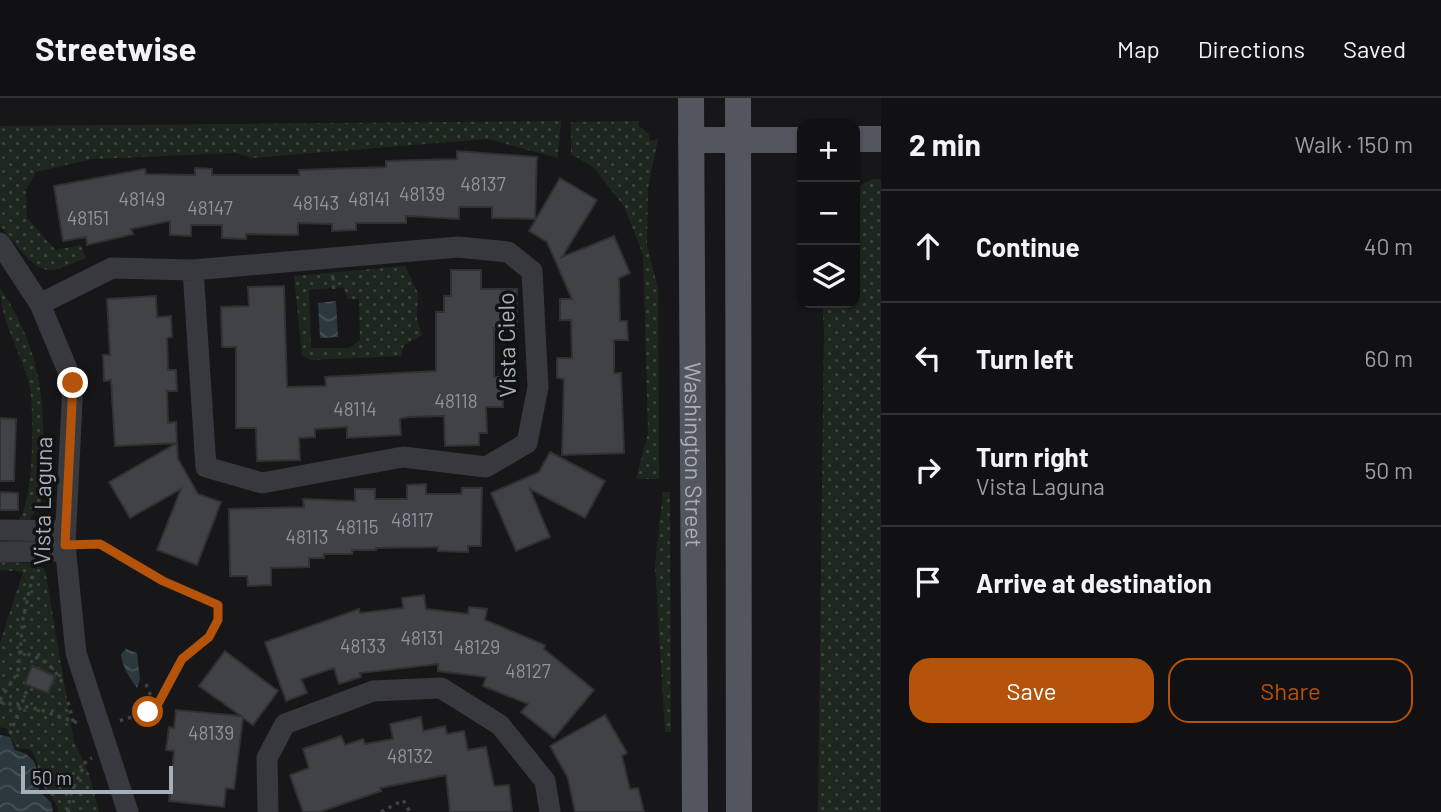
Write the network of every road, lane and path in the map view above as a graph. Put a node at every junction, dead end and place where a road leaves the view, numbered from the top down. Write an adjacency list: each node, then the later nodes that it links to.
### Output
1 (691, 98): 5 (main road, Washington Street)
2 (738, 98): 6 (main road, Washington Street)
3 (860, 139): 4 (main road)
4 (881, 139)
5 (691, 140): 6 (main road); 31 (main road, Washington Street)
6 (740, 140): 7 (main road); 32 (main road, Washington Street)
7 (797, 140)
8 (0, 243): 10 (street, Vista Laguna)
9 (193, 270): 9 (street, Vista Cielo); 10 (street, Vista Cielo)
10 (40, 304): 12 (street, Vista Laguna)
11 (0, 530): 12 (street)
12 (66, 542): 13 (street); 20 (path); 22 (street, Vista Laguna)
13 (38, 550): 14 (street); 15 (path)
14 (0, 552)
15 (19, 652): 18 (path); 21 (path)
16 (146, 684): 20 (path)
17 (27, 690): 19 (path)
18 (0, 701): 19 (path)
19 (21, 705): 21 (path); 23 (path)
20 (155, 706): 22 (path)
21 (74, 724): 22 (path)
22 (99, 724): 24 (street, Vista Laguna)
23 (10, 734)
24 (108, 752): 25 (path); 26 (street, Vista Laguna)
25 (68, 812)
26 (128, 812)
27 (268, 812): 30 (street)
28 (381, 812): 29 (path)
29 (411, 812)
30 (550, 812)
31 (695, 812)
32 (739, 812)

